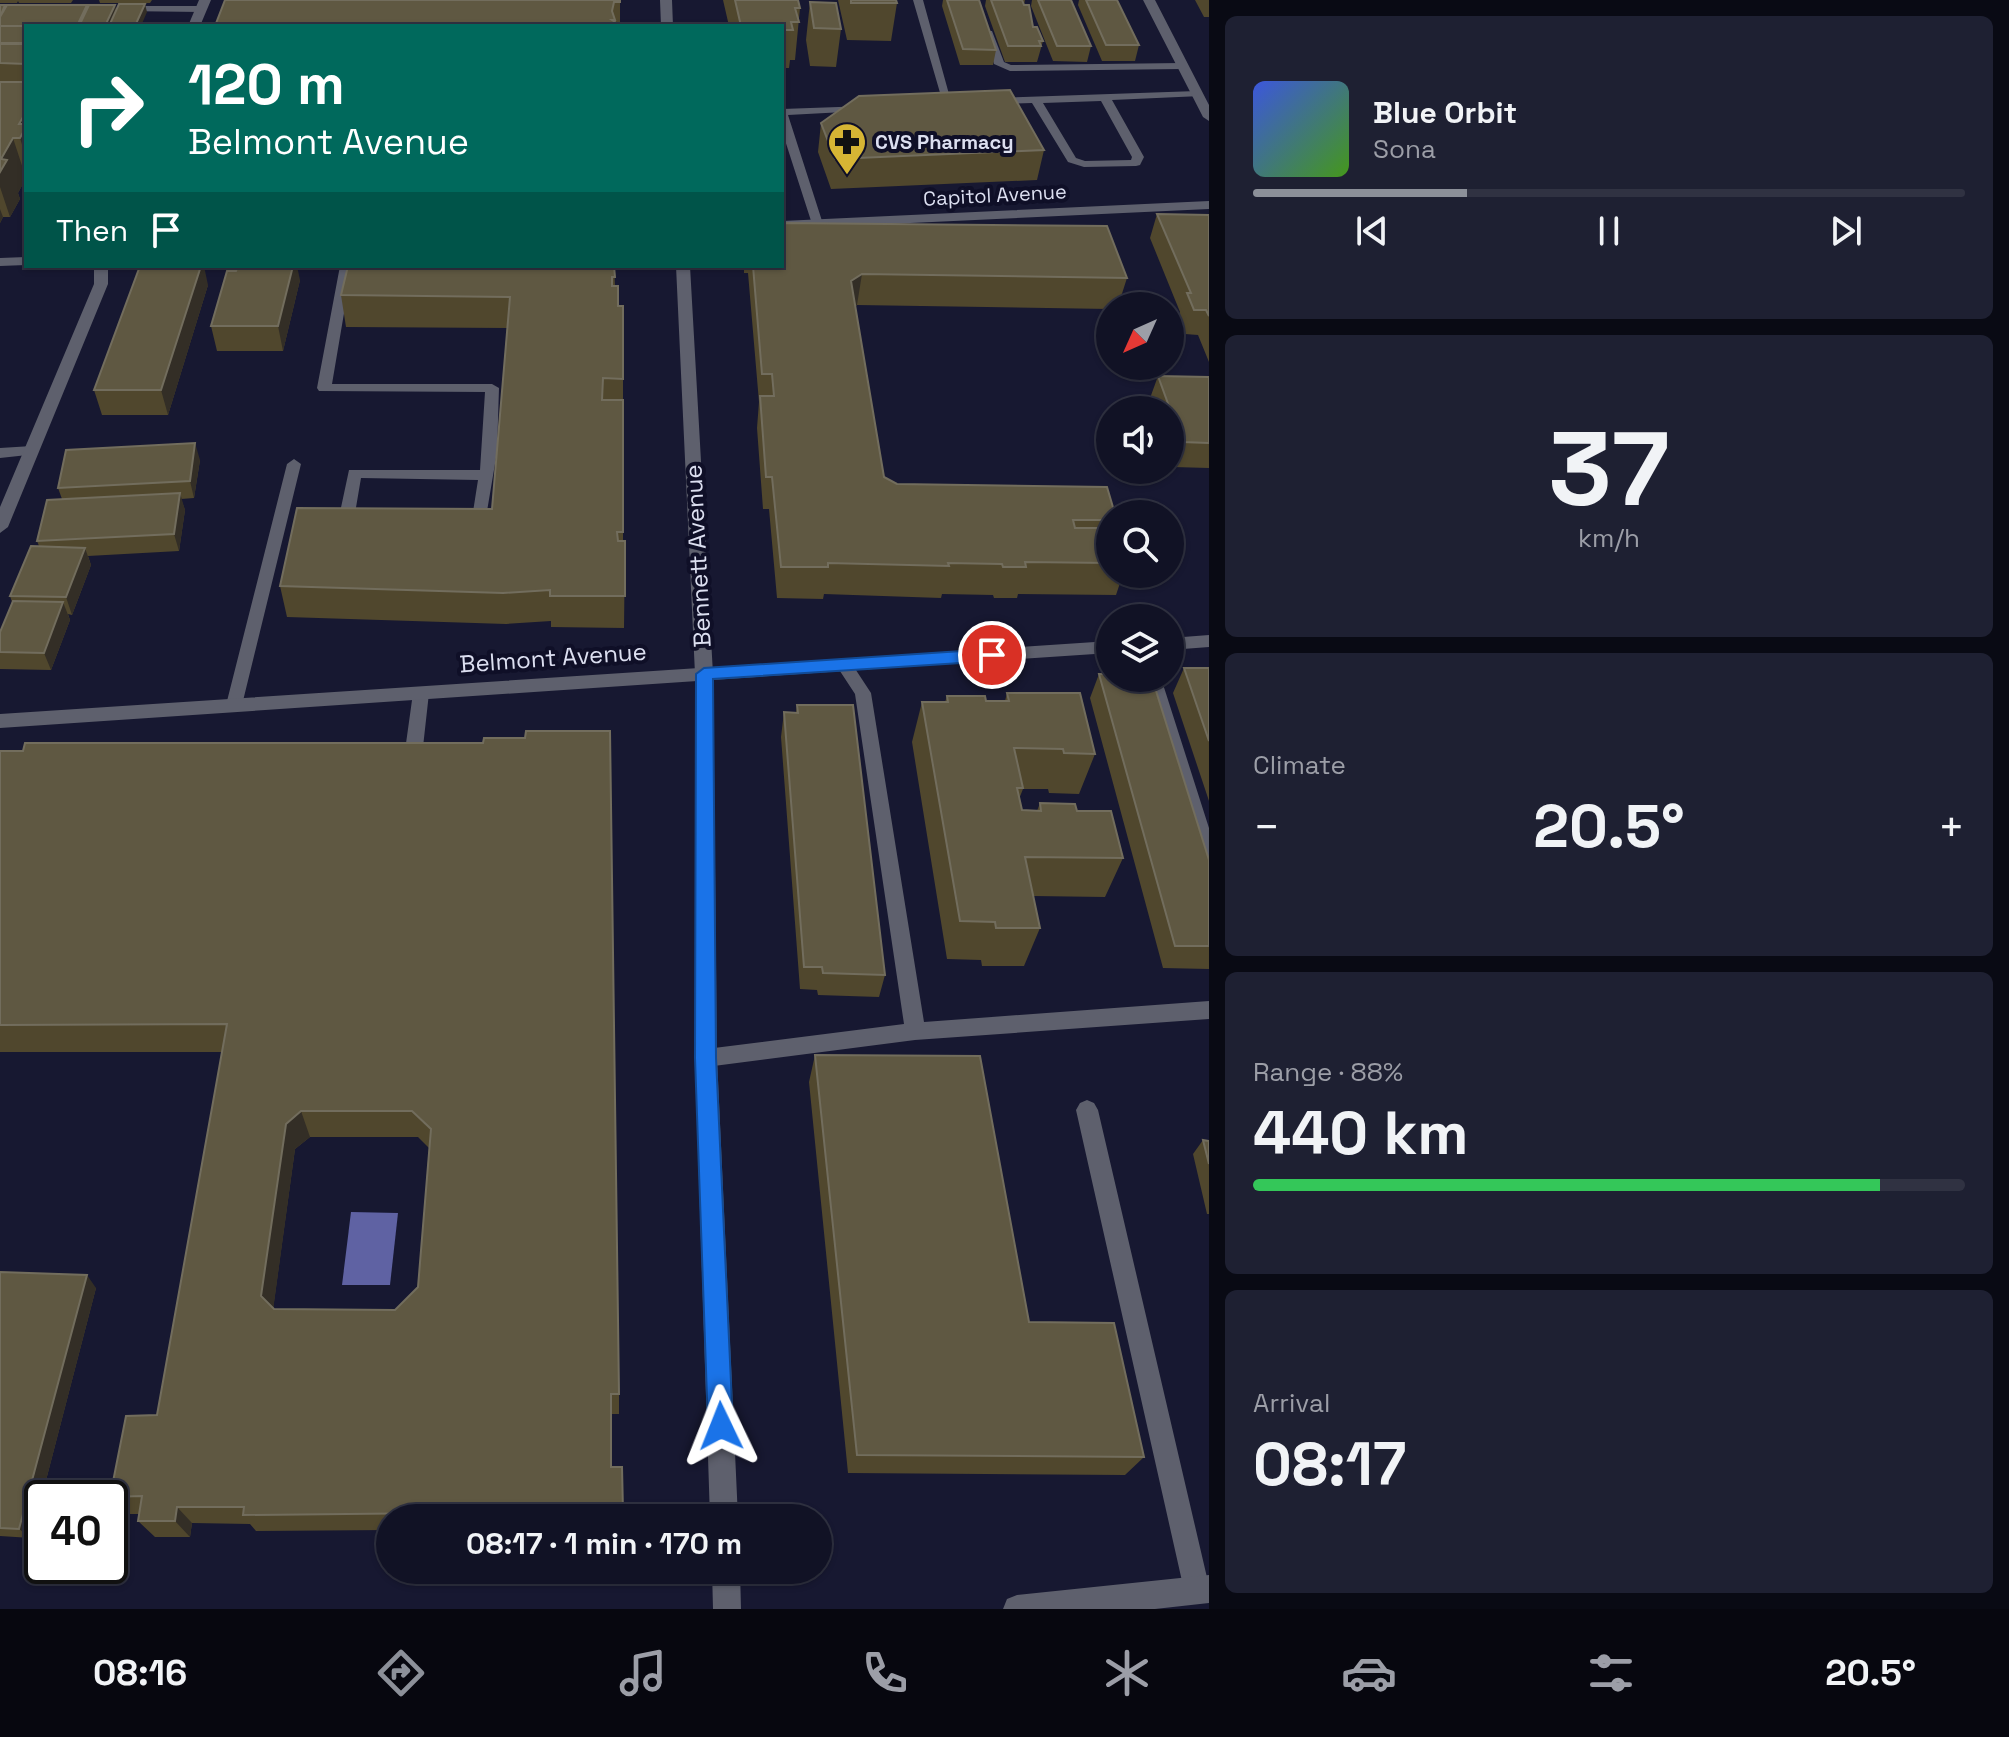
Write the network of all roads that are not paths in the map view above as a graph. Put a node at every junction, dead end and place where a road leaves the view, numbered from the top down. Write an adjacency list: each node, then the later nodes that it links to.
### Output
1 (666, 0): 8 (street)
2 (918, 0): 14 (lane)
3 (1149, 0): 9 (street)
4 (202, 7): 5 (lane); 6 (lane)
5 (118, 9)
6 (214, 13)
7 (982, 16): 9 (lane)
8 (667, 24)
9 (1182, 66): 10 (street)
10 (1197, 94): 11 (lane); 19 (street)
11 (1104, 96): 12 (lane); 12 (lane)
12 (1035, 99): 13 (lane)
13 (977, 102)
14 (948, 103): 15 (lane); 16 (lane)
15 (962, 103)
16 (933, 104)
17 (872, 107): 18 (lane)
18 (784, 112)
19 (1209, 117)
20 (784, 118): 22 (lane)
21 (1209, 205): 22 (street, Capitol Avenue)
22 (817, 224): 23 (street, Capitol Avenue)
23 (784, 225)
24 (24, 261): 25 (street)
25 (0, 262)
26 (101, 268): 29 (street)
27 (346, 268): 32 (lane)
28 (683, 268): 40 (street, Bennett Avenue)
29 (32, 451): 30 (lane); 33 (street)
30 (0, 453)
31 (294, 464): 43 (lane)
32 (486, 475): 34 (lane); 35 (lane)
33 (0, 527)
34 (358, 531)
35 (463, 531)
36 (1209, 641): 37 (street)
37 (1184, 643)
38 (1096, 648): 39 (street, Belmont Avenue)
39 (844, 665): 40 (street, Belmont Avenue); 48 (lane)
40 (704, 674): 42 (street, Belmont Avenue); 49 (street, Bennett Avenue)
41 (1157, 692): 46 (lane)
42 (421, 693): 43 (street, Belmont Avenue); 45 (lane)
43 (234, 705): 44 (street, Belmont Avenue)
44 (0, 721)
45 (411, 773)
46 (1209, 857)
47 (1209, 1010): 48 (lane)
48 (915, 1031): 49 (lane)
49 (706, 1058): 51 (street, Bennett Avenue)
50 (1087, 1110): 53 (lane)
51 (723, 1504)
52 (726, 1584): 54 (street)
53 (1203, 1590): 55 (street)
54 (727, 1609)
55 (1017, 1609)

